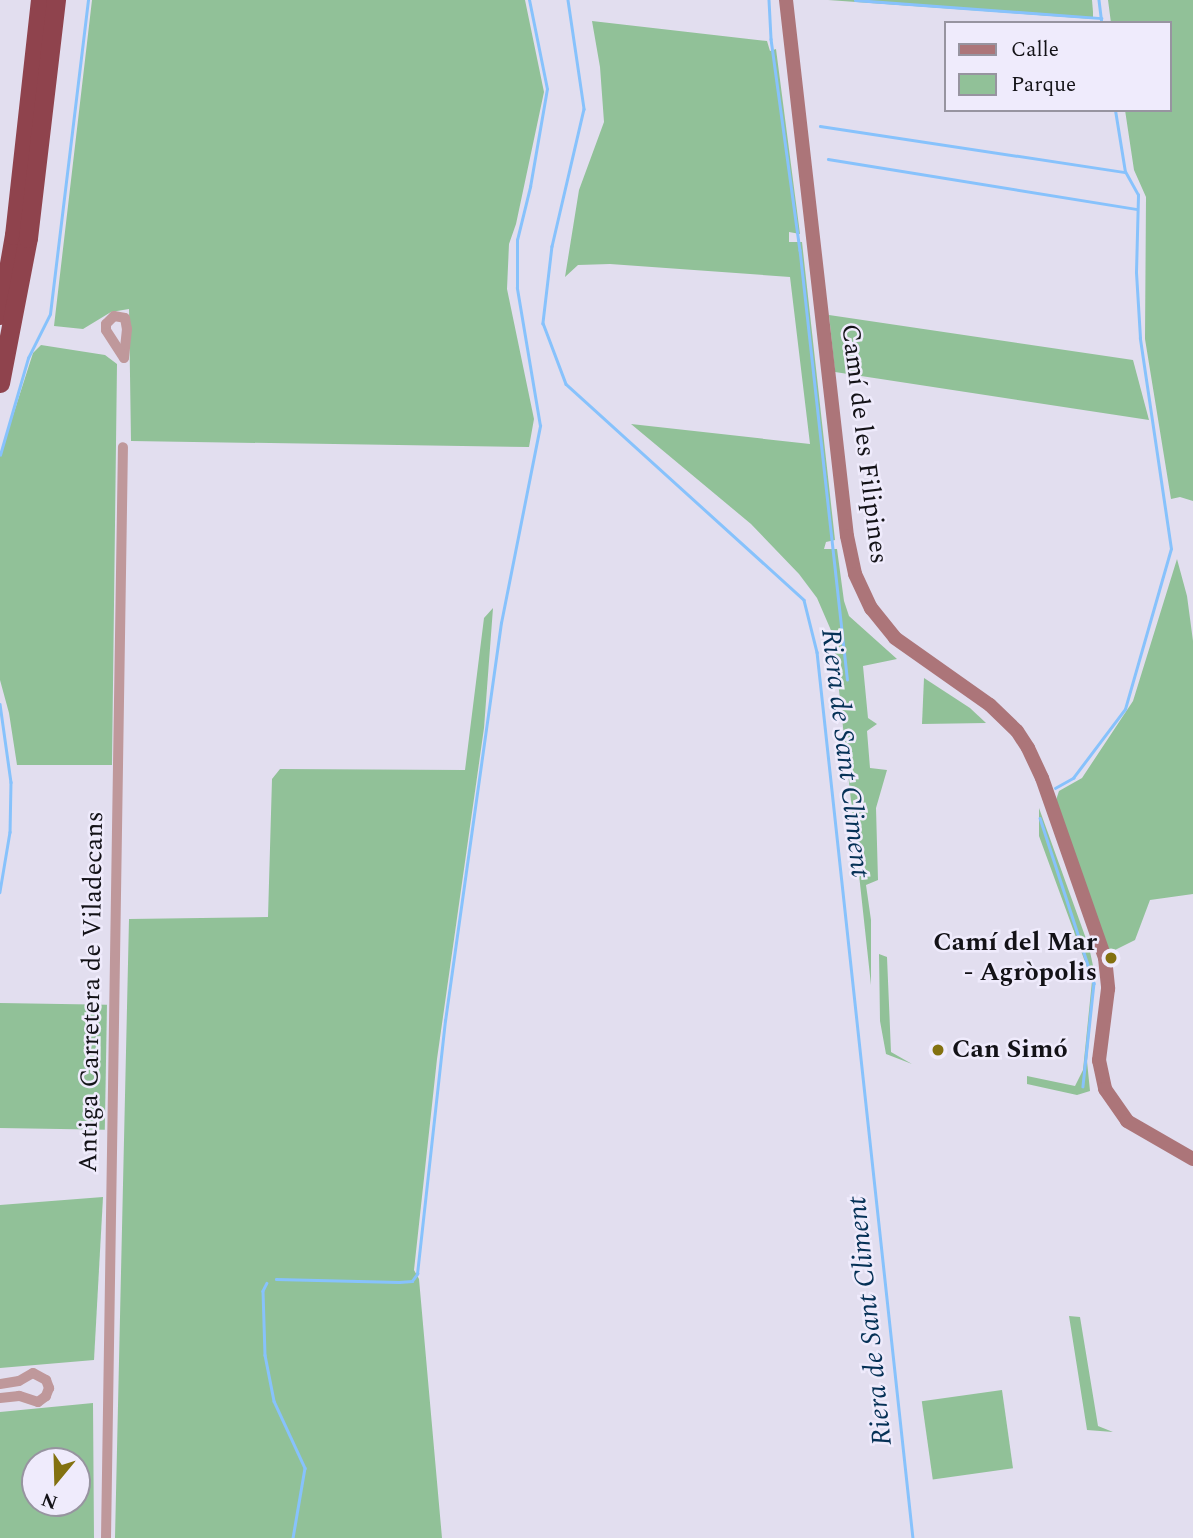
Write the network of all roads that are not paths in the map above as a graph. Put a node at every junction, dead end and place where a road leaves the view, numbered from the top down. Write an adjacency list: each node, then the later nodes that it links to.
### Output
1 (40, 0): 4 (highway)
2 (56, 0): 7 (highway)
3 (786, 0): 9 (main road, Camí de les Filipines)
4 (27, 111): 5 (highway); 6 (highway)
5 (0, 235)
6 (0, 315)
7 (0, 383)
8 (123, 447): 12 (street, Antiga Carretera de Viladecans)
9 (1193, 1159)
10 (0, 1384): 11 (street)
11 (0, 1398)
12 (106, 1538)

